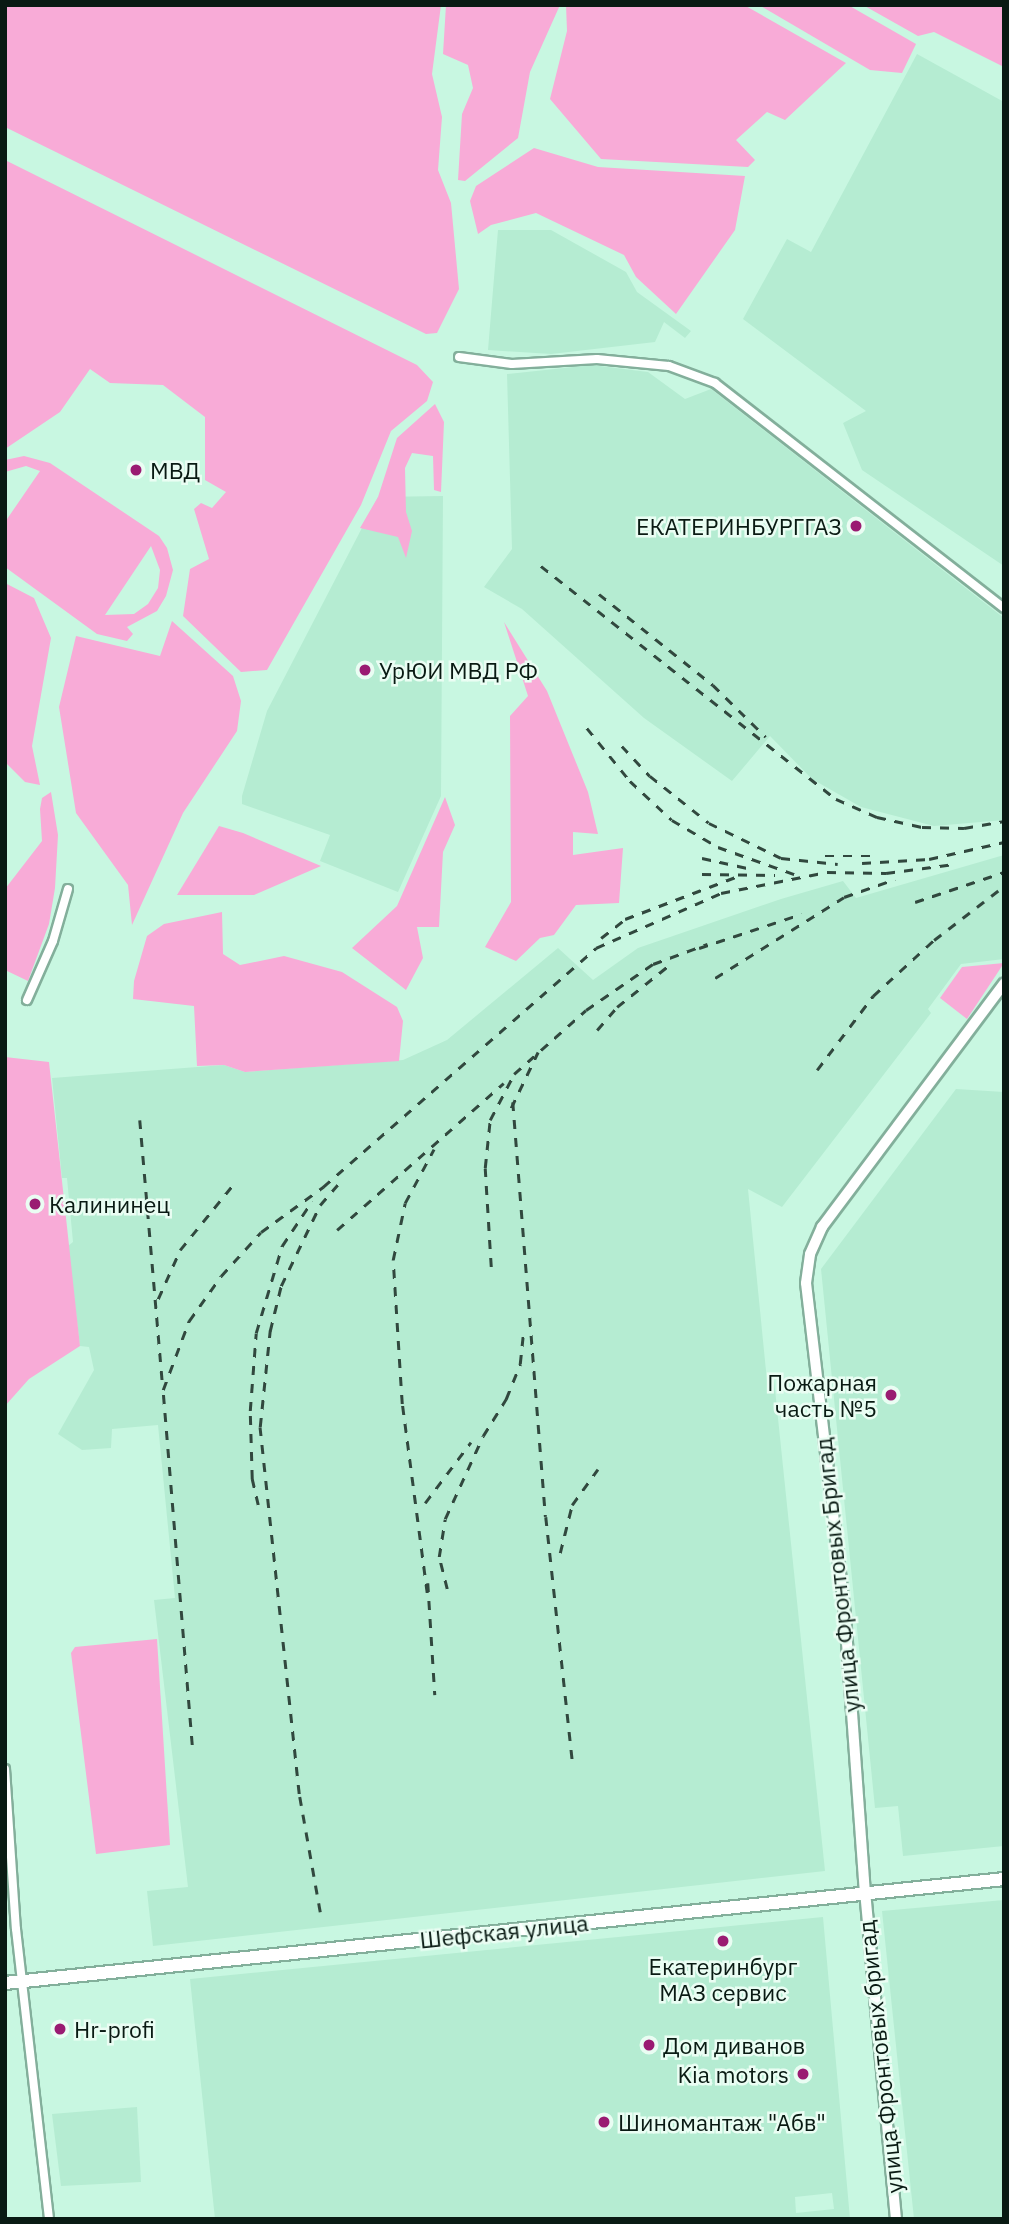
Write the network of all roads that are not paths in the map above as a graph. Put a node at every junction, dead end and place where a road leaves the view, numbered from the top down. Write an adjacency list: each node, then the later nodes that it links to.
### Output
1 (459, 357): 2 (street)
2 (1004, 608)
3 (68, 889): 5 (street)
4 (1004, 984): 9 (main road, улица Фронтовых Бригад)
5 (27, 1000)
6 (5, 1769): 7 (street)
7 (8, 1823): 10 (street)
8 (1004, 1879): 9 (main road, Шефская улица)
9 (865, 1894): 10 (main road, Шефская улица); 13 (main road, улица Фронтовых бригад)
10 (21, 1982): 11 (main road, Шефская улица); 12 (street)
11 (5, 1983)
12 (49, 2219)
13 (896, 2219)

